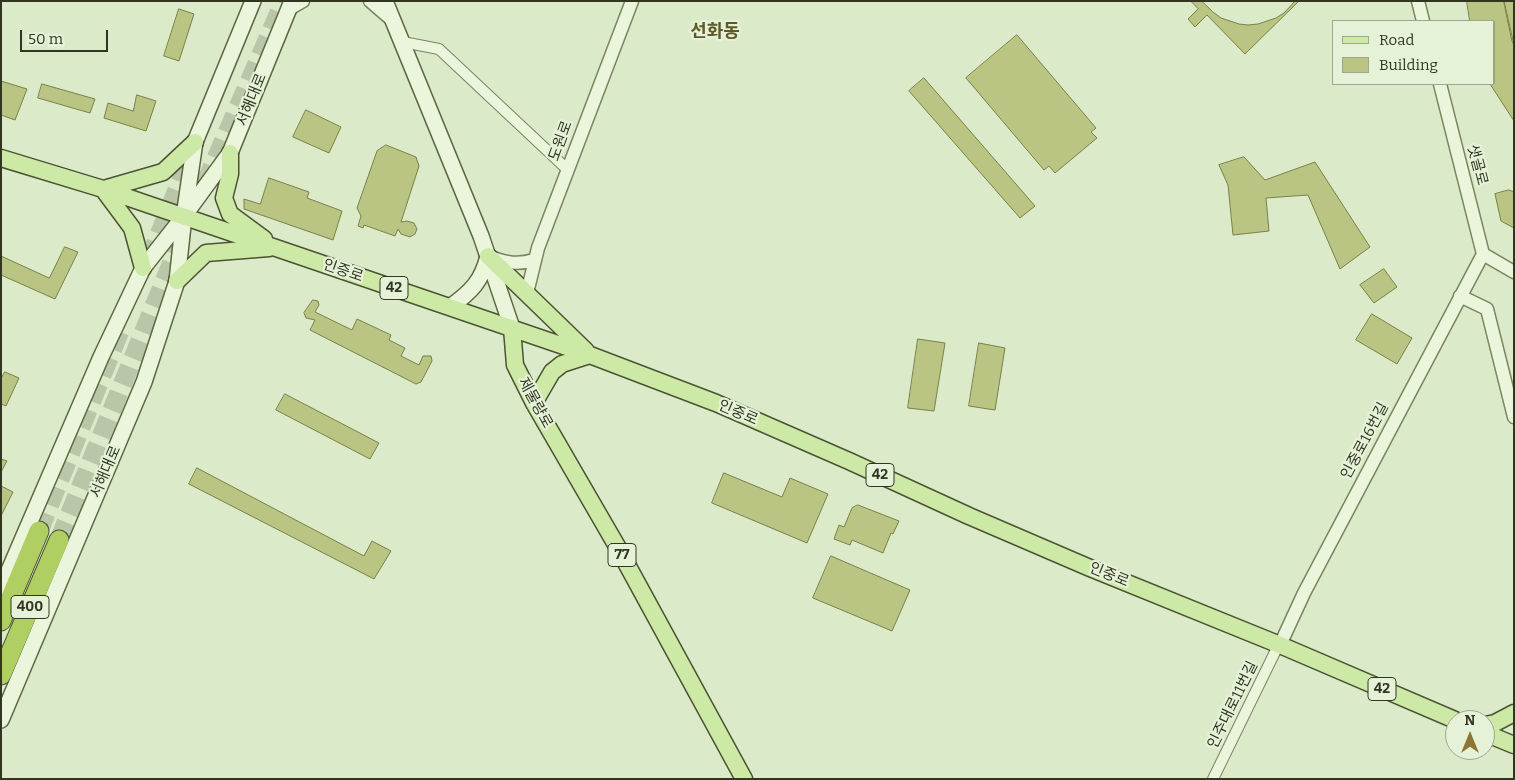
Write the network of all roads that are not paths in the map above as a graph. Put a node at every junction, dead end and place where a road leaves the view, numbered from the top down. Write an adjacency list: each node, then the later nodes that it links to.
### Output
1 (253, 1): 12 (main road, 서해대로)
2 (303, 1): 7 (street)
3 (370, 1): 8 (street)
4 (385, 1): 8 (main road, 제물량로)
5 (632, 1): 15 (street, 도원로)
6 (1418, 1): 9 (street)
7 (290, 5): 13 (main road, 서해대로)
8 (392, 20): 10 (main road, 제물량로)
9 (1423, 20)
10 (402, 42): 15 (street); 20 (main road, 제물량로)
11 (1440, 85): 19 (street, 샛골로)
12 (194, 142): 16 (main road); 17 (main road, 서해대로)
13 (230, 153): 17 (main road, 서해대로); 18 (main road)
14 (1, 158): 16 (main road, 인중로 / 42)
15 (568, 170): 21 (street, 도원로)
16 (103, 189): 17 (main road, 인중로 / 42); 22 (main road)
17 (184, 216): 18 (main road, 인중로 / 42); 22 (main road, 서해대로); 24 (main road, 서해대로)
18 (276, 248): 24 (main road); 27 (main road, 인중로 / 42)
19 (1483, 254): 23 (street); 26 (street, 인중로16번길)
20 (488, 256): 21 (street); 25 (main road); 27 (main road); 28 (main road, 제물량로)
21 (534, 260): 25 (street, 도원로)
22 (143, 268): 34 (main road, 서해대로)
23 (1514, 272)
24 (177, 281): 40 (main road, 서해대로)
25 (527, 293): 29 (main road)
26 (1460, 296): 31 (street); 36 (street, 인중로16번길)
27 (450, 307): 28 (main road, 인중로 / 42)
28 (512, 328): 29 (main road, 인중로 / 42); 30 (main road, 제물량로 / 77)
29 (590, 354): 30 (main road); 36 (main road, 인중로 / 42)
30 (534, 403): 44 (main road, 제물량로 / 77)
31 (1514, 417)
32 (39, 531): 35 (highway, 400)
33 (59, 540): 37 (highway, 400)
34 (1, 589)
35 (1, 621)
36 (1280, 645): 39 (main road, 인중로 / 42); 45 (street, 인주대로11번길)
37 (1, 675)
38 (1514, 713): 41 (main road)
39 (1445, 716)
40 (1, 720)
41 (1495, 722)
42 (1495, 737): 43 (main road)
43 (1514, 745)
44 (744, 779)
45 (1213, 779)

